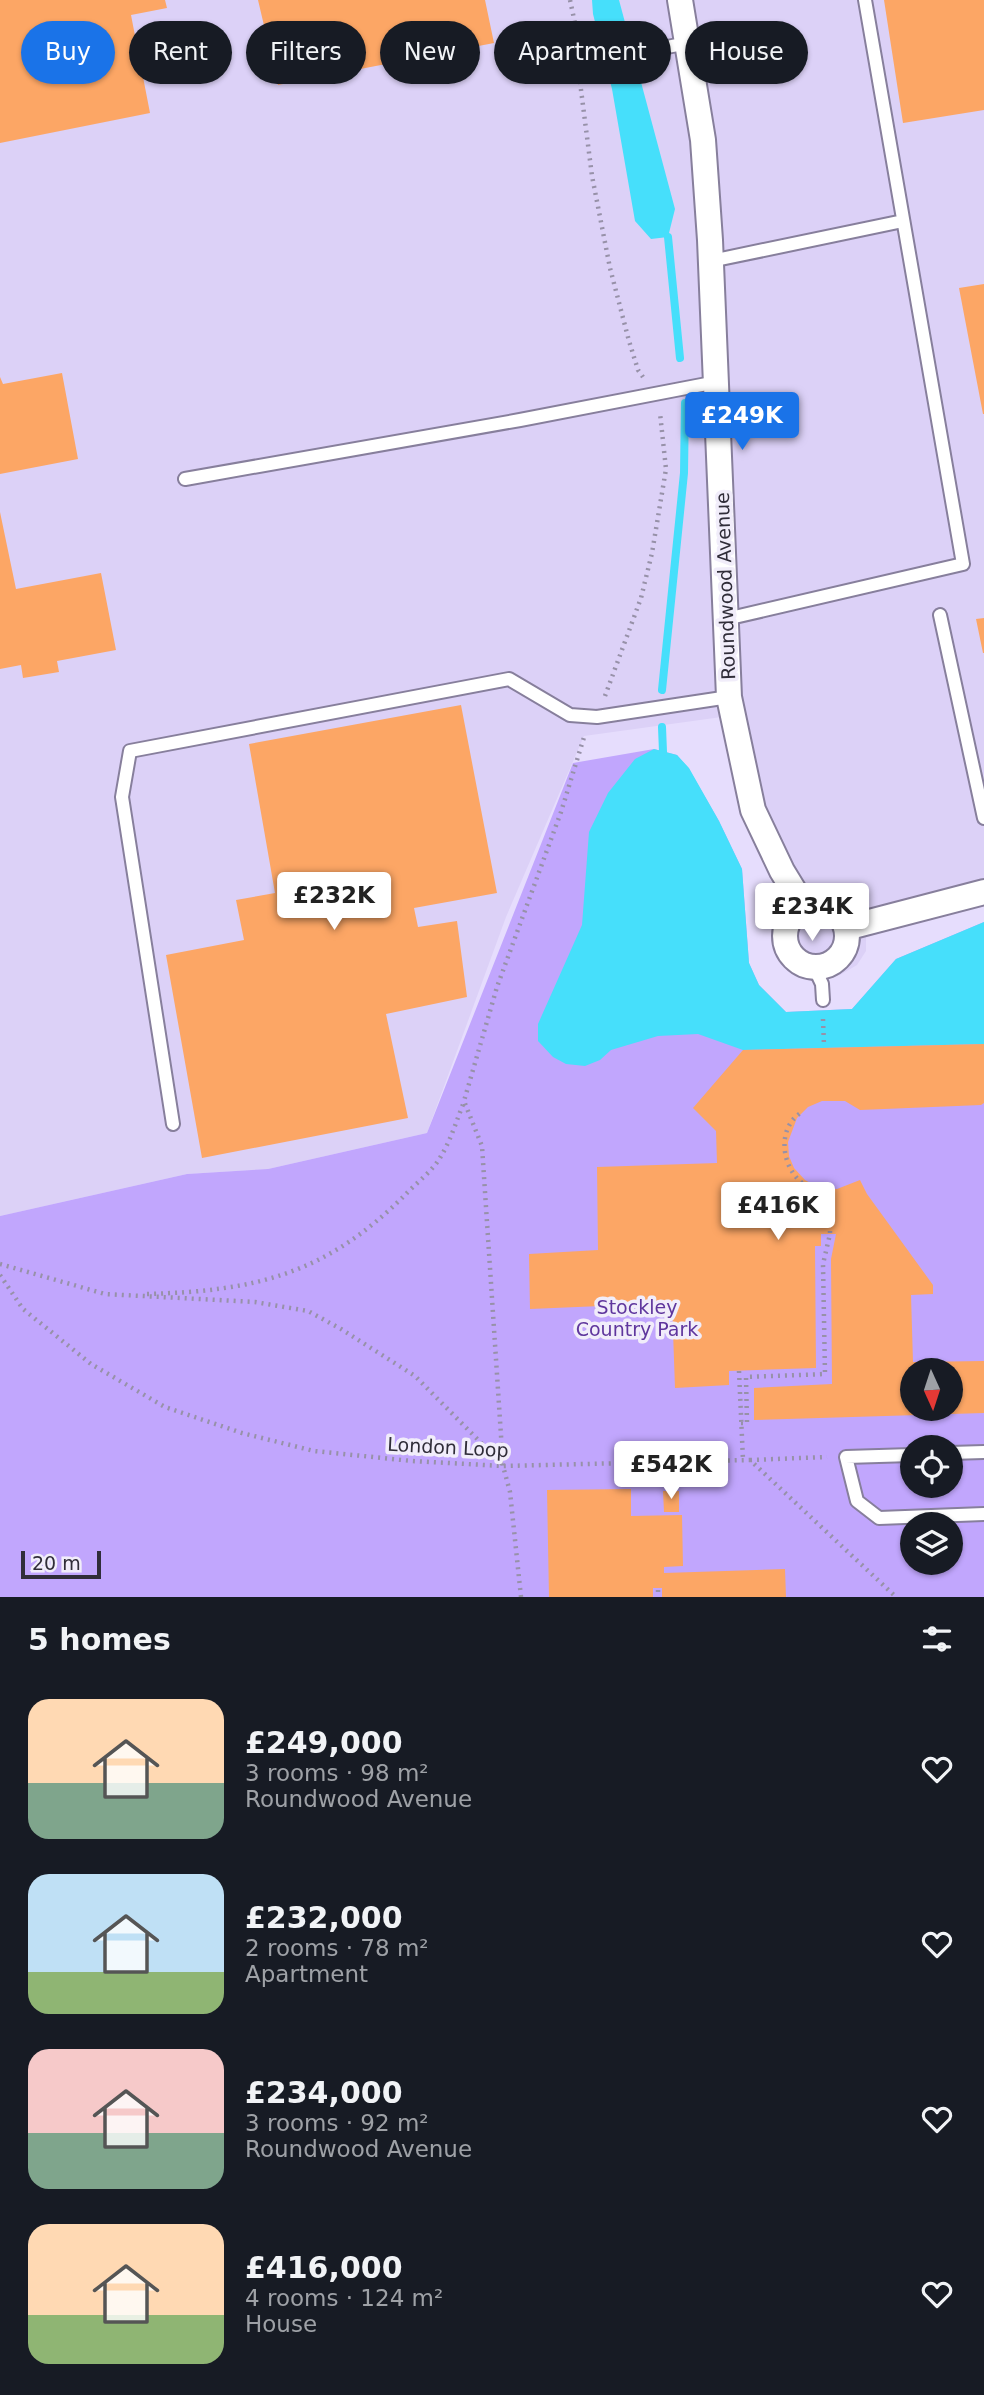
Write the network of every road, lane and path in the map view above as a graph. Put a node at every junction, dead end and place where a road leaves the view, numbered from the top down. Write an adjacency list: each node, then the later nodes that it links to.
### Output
1 (680, 0): 3 (street, Roundwood Avenue)
2 (864, 0): 5 (lane)
3 (685, 27)
4 (694, 84): 6 (street, Roundwood Avenue)
5 (903, 221): 6 (lane); 10 (lane)
6 (711, 261): 7 (street, Roundwood Avenue)
7 (717, 382): 8 (lane); 10 (street, Roundwood Avenue)
8 (185, 478)
9 (940, 615): 12 (lane)
10 (726, 619): 11 (street, Roundwood Avenue)
11 (729, 697): 14 (street, Roundwood Avenue); 21 (lane)
12 (984, 818)
13 (984, 892): 15 (street)
14 (804, 907): 15 (street); 16 (street)
15 (846, 928): 16 (street)
16 (814, 967): 17 (lane)
17 (822, 1000): 18 (path)
18 (824, 1046)
19 (464, 1101): 24 (path)
20 (802, 1112): 26 (path)
21 (173, 1124)
22 (0, 1264): 24 (path)
23 (0, 1275): 33 (path, London Loop)
24 (105, 1294): 33 (path)
25 (739, 1371): 26 (path)
26 (741, 1423): 31 (path)
27 (984, 1452): 28 (lane)
28 (963, 1453)
29 (900, 1455): 30 (lane)
30 (846, 1457): 32 (path, London Loop); 34 (lane)
31 (743, 1460): 32 (path, London Loop); 33 (path, London Loop)
32 (750, 1460): 38 (path)
33 (503, 1466): 36 (path)
34 (984, 1514)
35 (658, 1590): 37 (path)
36 (521, 1597)
37 (658, 1597)
38 (896, 1597)

